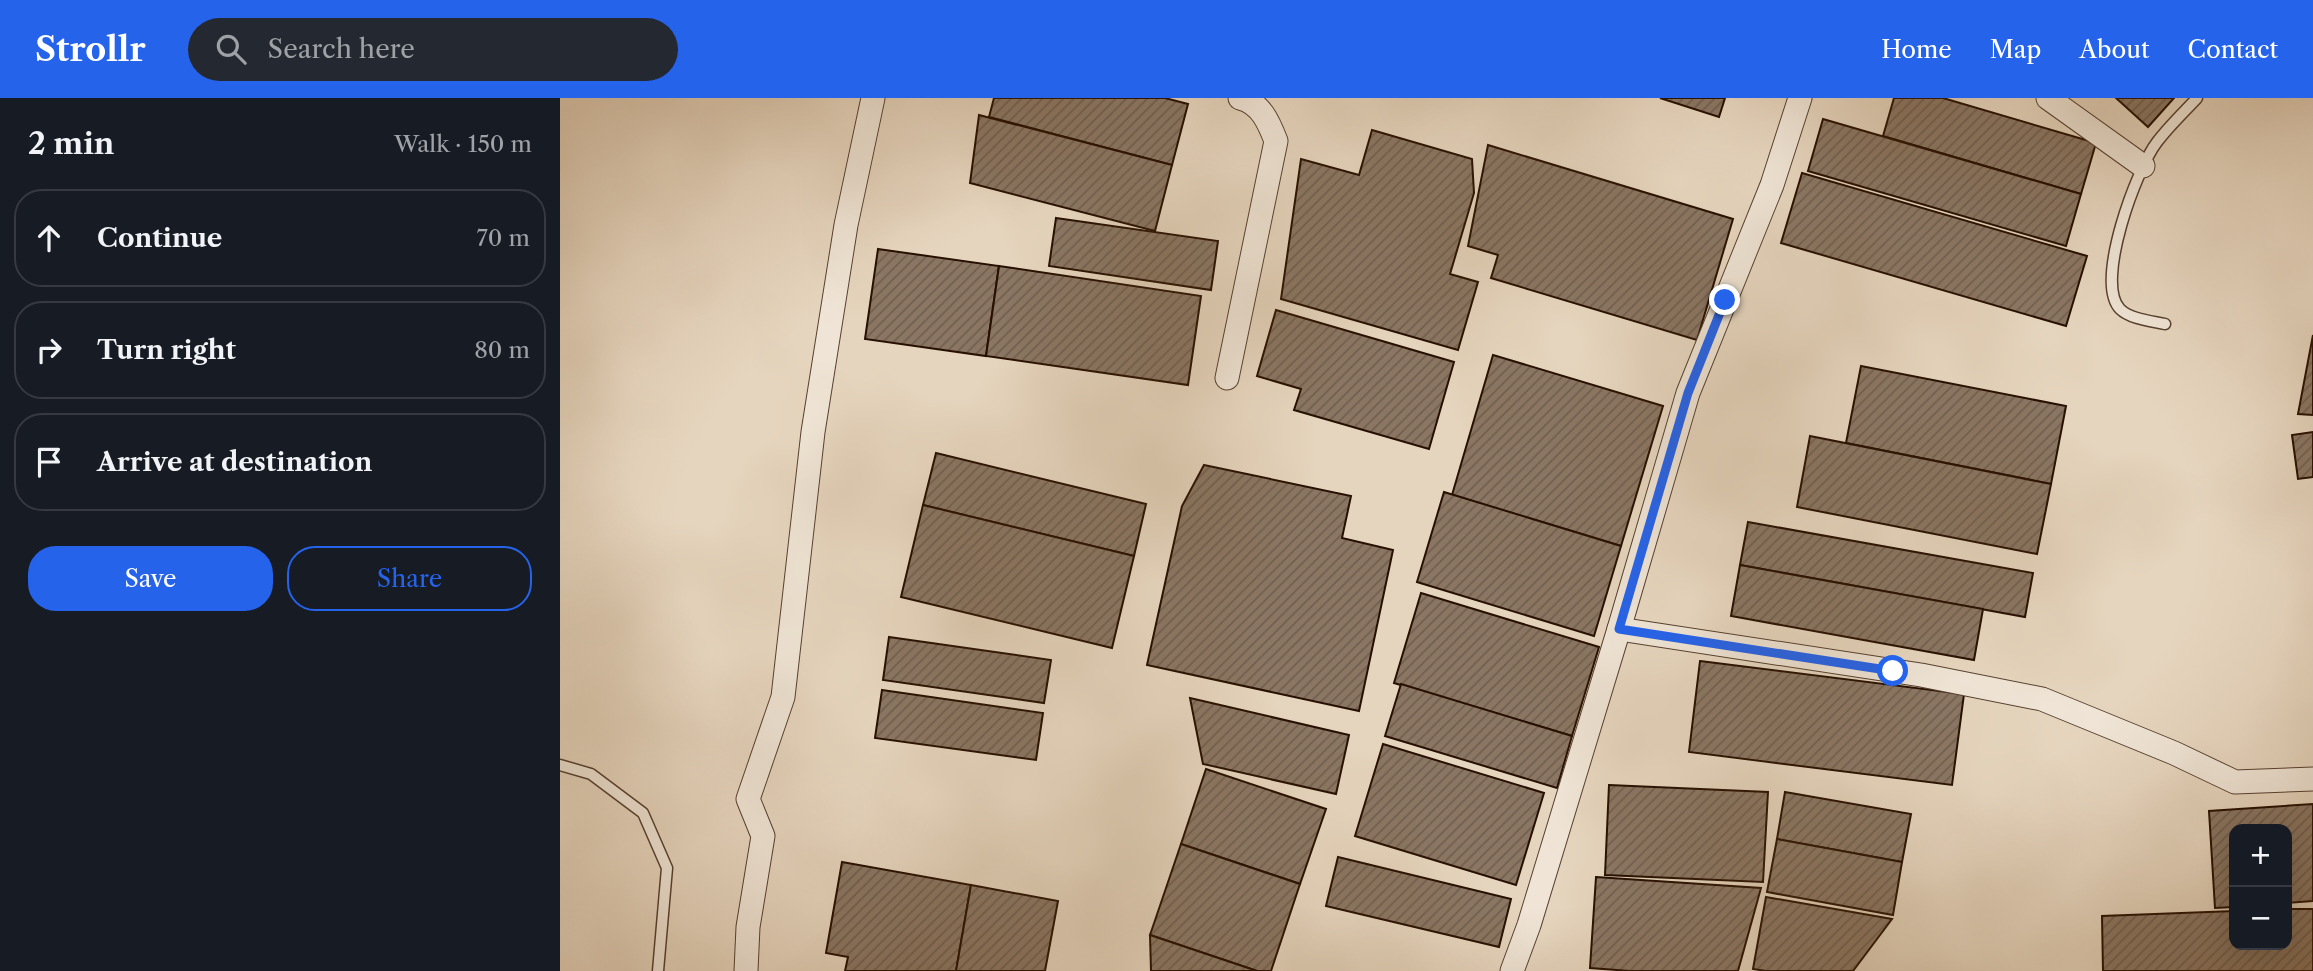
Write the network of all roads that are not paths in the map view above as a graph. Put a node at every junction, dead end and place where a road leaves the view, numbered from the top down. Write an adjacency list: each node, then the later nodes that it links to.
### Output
1 (873, 98): 13 (street)
2 (1240, 98): 8 (street)
3 (1800, 98): 9 (street)
4 (2048, 98): 6 (street)
5 (2197, 98): 6 (lane)
6 (2143, 166): 7 (lane)
7 (2165, 324)
8 (1227, 377)
9 (1619, 629): 11 (street); 14 (street)
10 (560, 765): 12 (lane)
11 (2313, 779)
12 (658, 971)
13 (746, 971)
14 (1512, 971)

